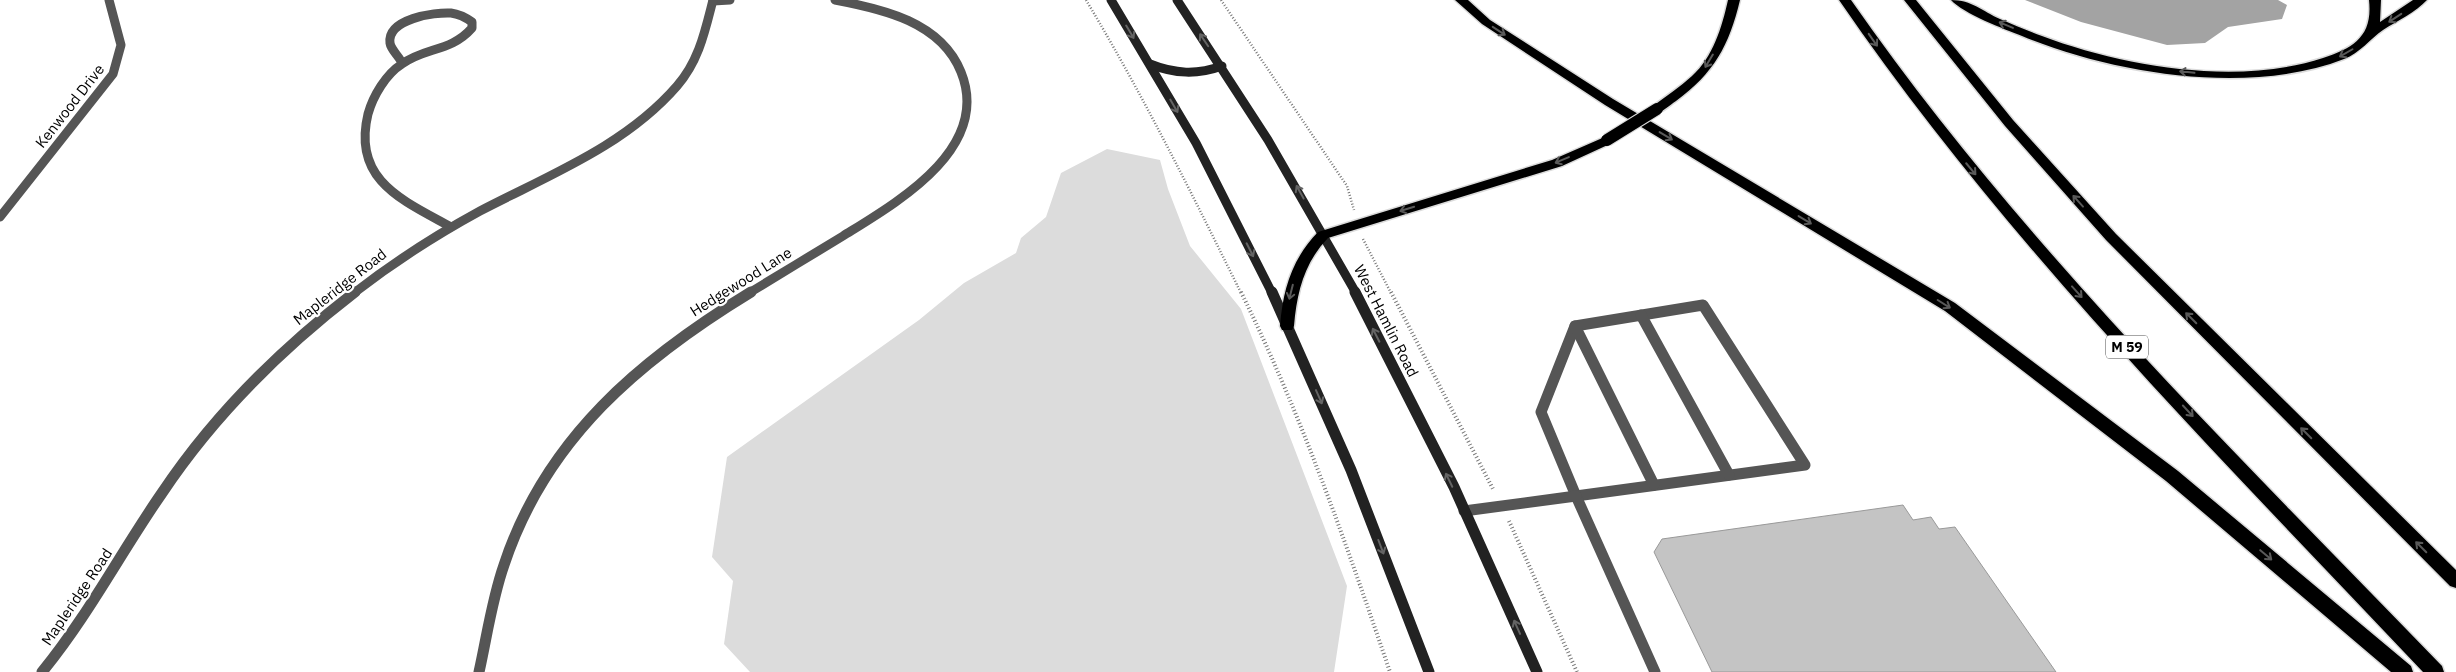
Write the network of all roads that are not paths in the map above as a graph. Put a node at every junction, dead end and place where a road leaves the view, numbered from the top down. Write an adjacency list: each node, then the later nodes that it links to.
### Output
1 (109, 0): 18 (street, Kenwood Drive)
2 (713, 0): 3 (street); 19 (street, Mapleridge Road)
3 (730, 0)
4 (835, 0): 30 (street, Hedgewood Lane)
5 (1111, 0): 16 (main road, one-way to 16)
6 (1177, 0): 17 (main road, West Hamlin Road, one-way to 6)
7 (1461, 0): 34 (highway, one-way to 34)
8 (1734, 0): 20 (highway, one-way to 20, bridge)
9 (1845, 0): 35 (highway, M 59, one-way to 35)
10 (1910, 0): 28 (highway, one-way to 10)
11 (1957, 0): 14 (highway, one-way to 11)
12 (2375, 0): 14 (highway)
13 (2421, 0): 14 (highway, one-way to 14)
14 (2369, 35)
15 (402, 63): 15 (street); 19 (street)
16 (1150, 64): 17 (main road); 22 (main road, one-way to 22)
17 (1222, 66): 20 (main road, West Hamlin Road, one-way to 17)
18 (0, 217)
19 (451, 227): 29 (street, Mapleridge Road)
20 (1323, 235): 22 (highway, one-way to 22); 27 (main road, West Hamlin Road, one-way to 20)
21 (1641, 315): 23 (street); 24 (street); 24 (street)
22 (1287, 326): 31 (main road, one-way to 31)
23 (1575, 326): 25 (street); 26 (street)
24 (1730, 474): 25 (street)
25 (1654, 485): 26 (street)
26 (1576, 496): 27 (street); 33 (street)
27 (1464, 511): 32 (main road, West Hamlin Road, one-way to 27)
28 (2456, 581)
29 (42, 672)
30 (479, 672)
31 (1429, 672)
32 (1537, 672)
33 (1655, 672)
34 (2404, 672)
35 (2435, 672)

